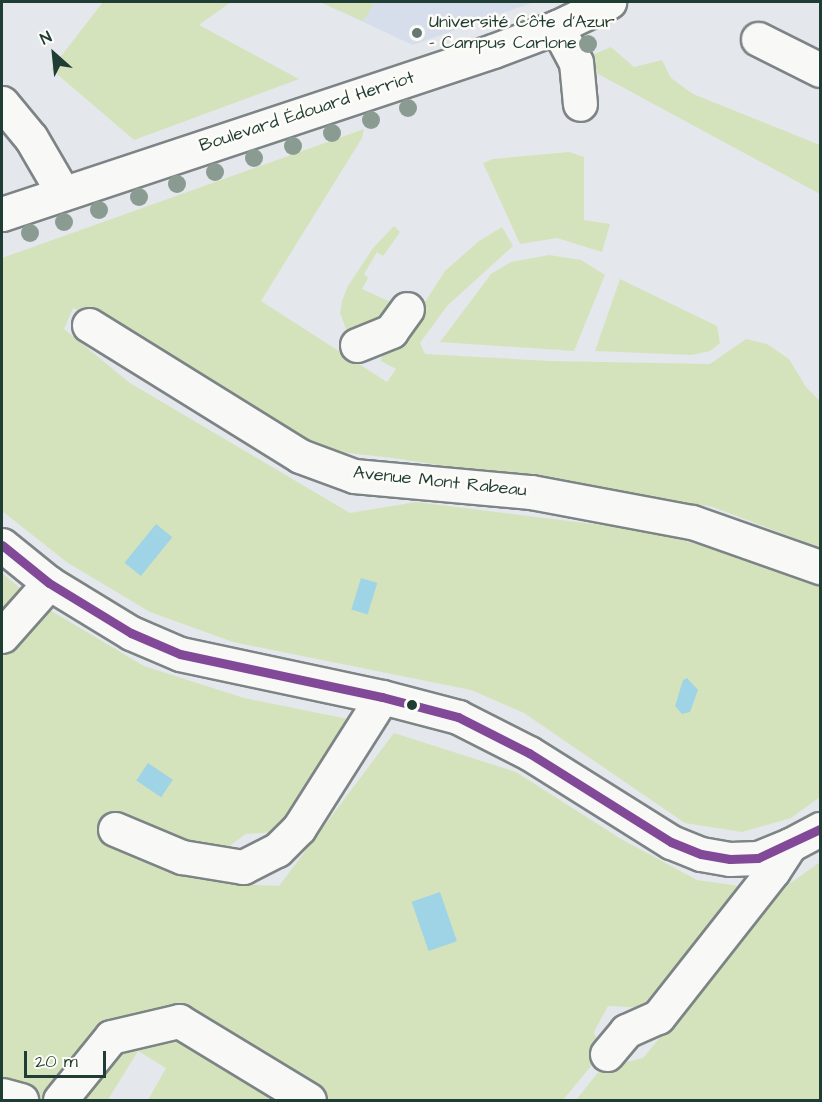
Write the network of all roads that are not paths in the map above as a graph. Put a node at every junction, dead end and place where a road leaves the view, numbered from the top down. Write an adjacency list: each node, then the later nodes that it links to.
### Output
1 (609, 2): 2 (street, Boulevard Édouard Herriot)
2 (569, 15): 6 (street); 7 (street, Boulevard Édouard Herriot)
3 (758, 39): 4 (street)
4 (820, 70)
5 (2, 103): 7 (street)
6 (580, 104)
7 (63, 193): 8 (street, Boulevard Édouard Herriot)
8 (2, 214)
9 (407, 309): 11 (street)
10 (89, 325): 13 (street, Avenue Mont Rabeau)
11 (357, 345)
12 (2, 545): 14 (street)
13 (820, 567)
14 (49, 583): 15 (street); 16 (street)
15 (2, 636)
16 (382, 697): 18 (street); 19 (street)
17 (820, 829): 19 (street)
18 (115, 830)
19 (790, 845): 20 (street)
20 (607, 1054)
21 (2, 1095): 22 (street)
22 (21, 1101)
23 (60, 1101): 24 (street)
24 (309, 1101)

